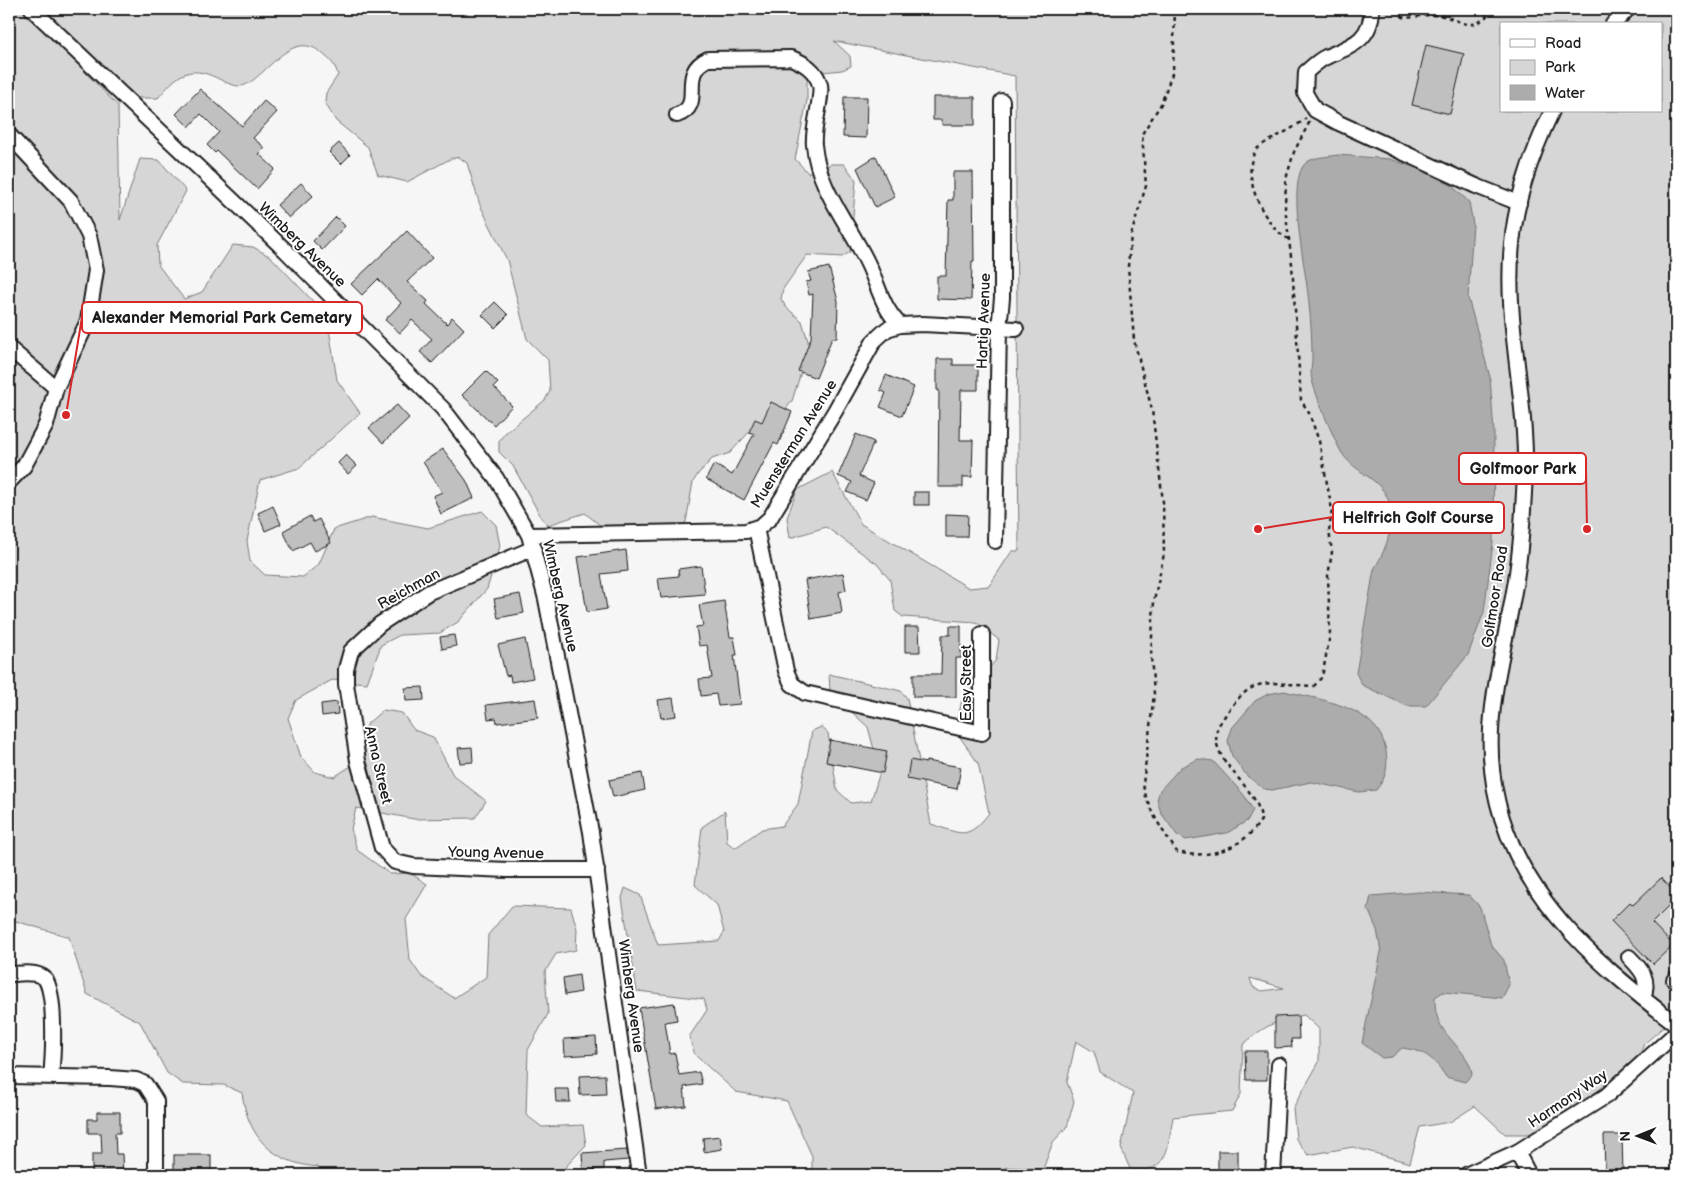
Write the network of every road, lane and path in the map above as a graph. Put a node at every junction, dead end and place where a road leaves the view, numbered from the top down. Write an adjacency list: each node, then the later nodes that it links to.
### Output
1 (32, 9): 22 (street, Wimberg Avenue)
2 (1175, 9): 14 (path)
3 (1372, 9): 9 (street)
4 (1396, 9): 5 (path)
5 (1492, 9)
6 (1628, 9): 7 (street)
7 (1615, 22)
8 (1002, 101): 16 (street, Hartig Avenue)
9 (1315, 110): 13 (street); 14 (path); 14 (path)
10 (1552, 112): 13 (street, Golfmoor Road)
11 (677, 114): 15 (street)
12 (9, 136): 19 (street)
13 (1519, 203): 32 (street, Golfmoor Road)
14 (1289, 239)
15 (900, 325): 16 (street); 21 (street, Muensterman Avenue)
16 (999, 329): 17 (street); 23 (street, Hartig Avenue)
17 (1016, 329)
18 (9, 348): 19 (street)
19 (56, 388): 20 (street)
20 (10, 480)
21 (756, 528): 22 (street); 27 (street, Muensterman Avenue)
22 (529, 535): 24 (street, Wimberg Avenue)
23 (995, 541)
24 (534, 548): 26 (street, Reichman); 29 (street, Wimberg Avenue)
25 (982, 634): 27 (street, Easy Street)
26 (346, 669): 28 (street, Anna Street)
27 (982, 733)
28 (395, 862): 29 (street, Young Avenue)
29 (597, 870): 40 (street, Wimberg Avenue)
30 (1629, 956): 32 (street)
31 (9, 974): 37 (street)
32 (1643, 998): 33 (street, Golfmoor Road)
33 (1676, 1024)
34 (1676, 1033): 38 (street, Harmony Way)
35 (1279, 1065): 41 (street)
36 (9, 1076): 37 (street)
37 (51, 1076): 39 (street)
38 (1517, 1152): 42 (street, Harmony Way); 43 (street)
39 (156, 1175)
40 (639, 1175)
41 (1273, 1175)
42 (1466, 1175)
43 (1529, 1175)

